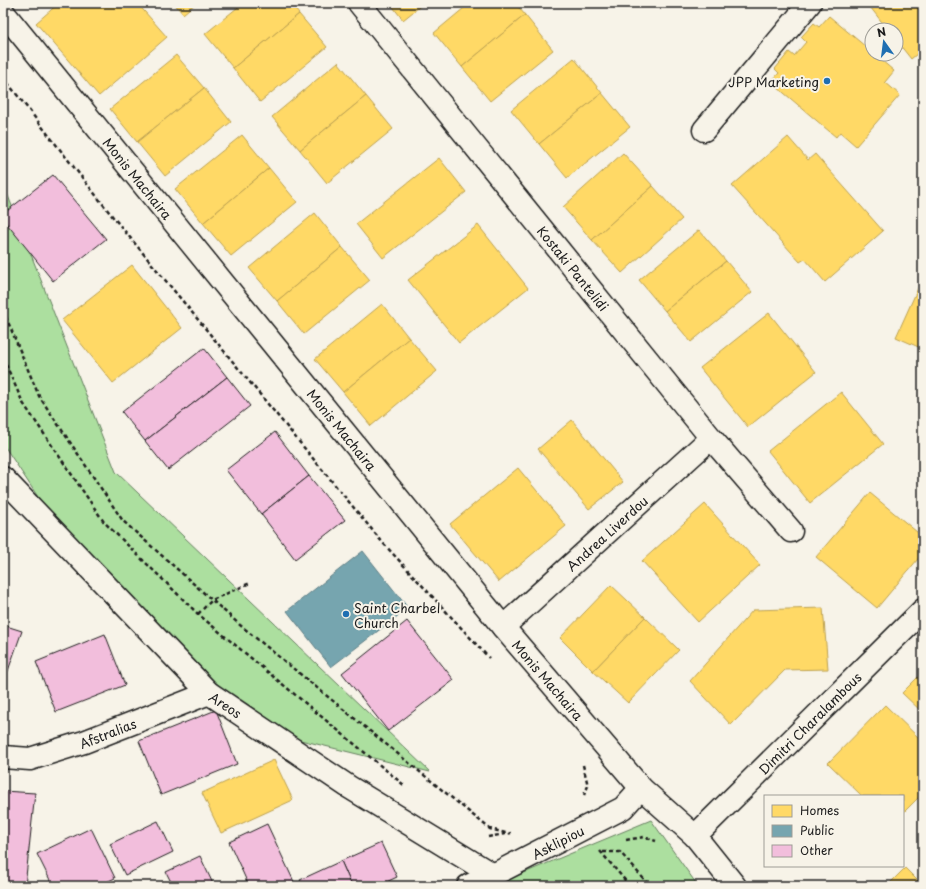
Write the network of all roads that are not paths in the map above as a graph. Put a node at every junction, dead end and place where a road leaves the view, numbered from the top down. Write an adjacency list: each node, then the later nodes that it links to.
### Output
1 (359, 3): 5 (street, Kostaki Pantelidi)
2 (810, 3): 4 (street)
3 (3, 12): 9 (street, Monis Machaira)
4 (704, 130)
5 (711, 438): 7 (street, Kostaki Pantelidi); 9 (street, Andrea Liverdou)
6 (3, 478): 10 (street, Areos)
7 (791, 531)
8 (923, 610): 13 (street, Dimitri Charalambous)
9 (503, 627): 12 (street, Monis Machaira)
10 (209, 693): 11 (street, Afstralias); 14 (street, Areos)
11 (3, 757)
12 (641, 788): 13 (street, Monis Machaira); 14 (street, Asklipiou)
13 (695, 836): 16 (street, Monis Machaira)
14 (493, 875): 15 (street, Asklipiou)
15 (468, 886)
16 (735, 886)

